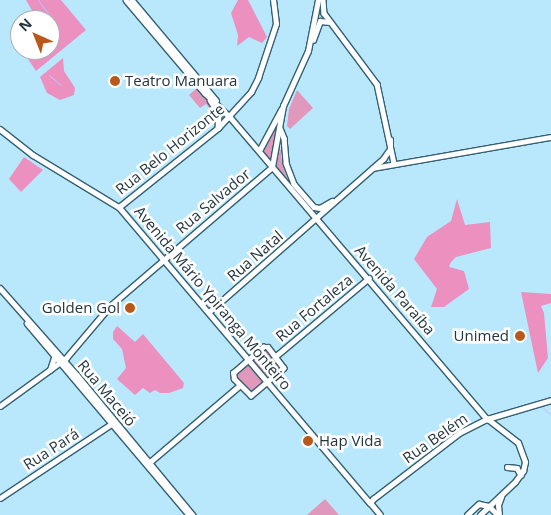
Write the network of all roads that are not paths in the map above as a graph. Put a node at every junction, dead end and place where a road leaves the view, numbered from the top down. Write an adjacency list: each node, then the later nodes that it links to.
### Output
1 (126, 0): 8 (main road)
2 (132, 0): 9 (main road)
3 (273, 0): 11 (main road, Rua Belo Horizonte)
4 (318, 0): 7 (main road)
5 (322, 3): 6 (main road)
6 (331, 23): 7 (main road); 16 (main road)
7 (308, 51): 10 (main road)
8 (205, 93): 9 (main road); 12 (main road)
9 (220, 106): 11 (main road, Avenida Paraíba)
10 (283, 106): 13 (main road); 17 (main road)
11 (230, 117): 12 (main road, Rua Belo Horizonte); 17 (main road, Avenida Paraíba)
12 (218, 128): 22 (main road, Rua Belo Horizonte)
13 (280, 128): 19 (main road); 21 (main road)
14 (0, 129): 22 (main road, Avenida Mário Ypiranga Monteiro)
15 (551, 137): 18 (main road)
16 (390, 140): 18 (main road); 20 (main road)
17 (259, 151): 19 (main road, Avenida Paraíba)
18 (394, 163): 20 (main road)
19 (272, 167): 23 (main road, Avenida Paraíba); 24 (main road, Rua Salvador)
20 (371, 168): 21 (main road)
21 (340, 195): 23 (main road, Rua Natal)
22 (119, 206): 24 (main road, Avenida Mário Ypiranga Monteiro)
23 (317, 219): 25 (main road, Avenida Paraíba); 28 (main road, Rua Natal)
24 (164, 259): 28 (main road, Avenida Mário Ypiranga Monteiro); 32 (main road, Rua Salvador)
25 (369, 278): 30 (main road, Rua Fortaleza); 38 (main road, Avenida Paraíba)
26 (0, 288): 32 (main road, Rua Maceió)
27 (0, 293): 29 (main road, Rua Maceió)
28 (209, 312): 31 (main road, Avenida Mário Ypiranga Monteiro)
29 (55, 355): 32 (main road, Rua Maceió); 33 (main road)
30 (276, 356): 31 (main road, Rua Fortaleza); 34 (main road, Rua Fortaleza)
31 (249, 360): 34 (main road, Avenida Mário Ypiranga Monteiro); 35 (main road, Rua Fortaleza)
32 (62, 361): 33 (main road, Rua Salvador); 39 (main road, Rua Maceió)
33 (48, 372): 37 (main road, Rua Salvador)
34 (267, 383): 35 (main road, Rua Fortaleza); 45 (main road, Avenida Mário Ypiranga Monteiro)
35 (240, 385): 40 (main road)
36 (551, 400): 38 (main road, Rua Belém)
37 (0, 406)
38 (487, 419): 42 (main road, Avenida Paraíba); 45 (main road, Rua Belém)
39 (114, 423): 40 (main road, Rua Maceió); 44 (main road, Rua Pará); 47 (main road, Rua Maceió)
40 (150, 462): 48 (main road, Rua Maceió)
41 (507, 467): 42 (main road)
42 (521, 475): 43 (main road)
43 (503, 494): 46 (main road); 52 (main road)
44 (0, 498)
45 (370, 503): 49 (main road, Avenida Mário Ypiranga Monteiro)
46 (489, 506): 50 (main road); 51 (main road); 52 (main road)
47 (189, 515)
48 (194, 515)
49 (380, 515)
50 (467, 515)
51 (480, 515)
52 (498, 515)

